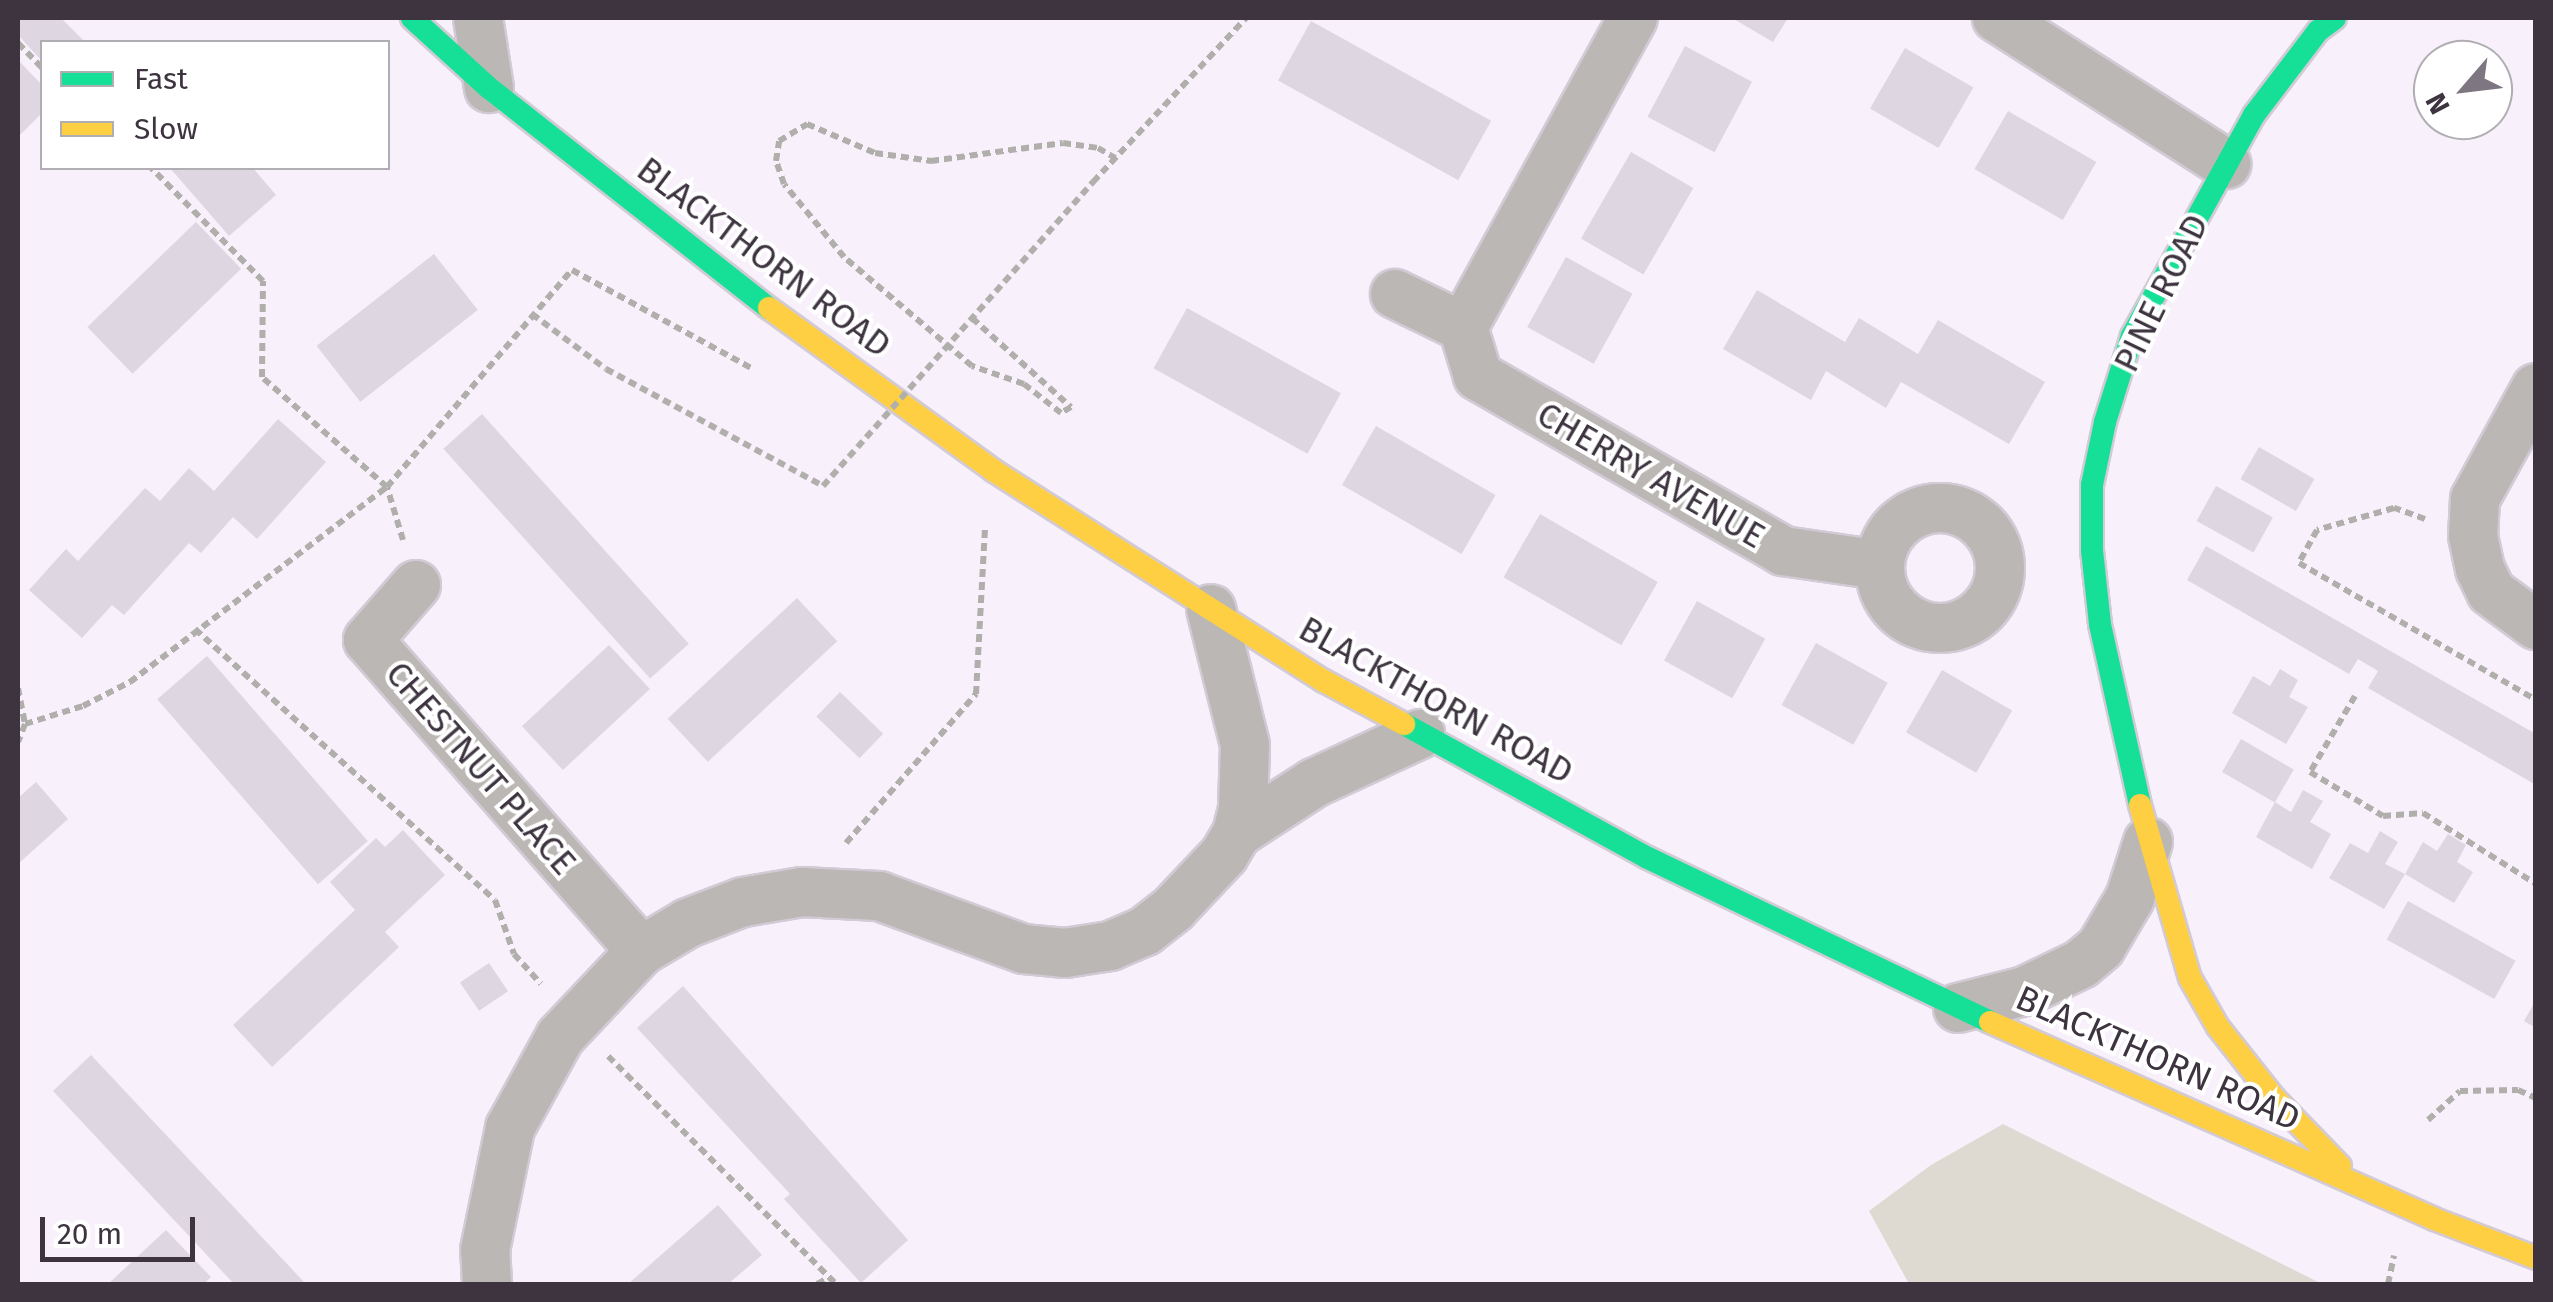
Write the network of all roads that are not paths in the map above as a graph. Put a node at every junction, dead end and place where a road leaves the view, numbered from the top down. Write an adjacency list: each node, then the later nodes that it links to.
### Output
1 (412, 18): 6 (street, BLACKTHORN ROAD)
2 (478, 18): 6 (street)
3 (1633, 18): 9 (street)
4 (1997, 18): 7 (street)
5 (2336, 18): 7 (street, PINE ROAD)
6 (489, 88): 13 (street, BLACKTHORN ROAD)
7 (2226, 164): 17 (street, PINE ROAD)
8 (1396, 294): 9 (street)
9 (1463, 327): 11 (street, CHERRY AVENUE)
10 (2536, 388): 14 (street)
11 (1880, 565)
12 (416, 585): 18 (street, CHESTNUT PLACE)
13 (1211, 609): 15 (street, BLACKTHORN ROAD); 16 (street)
14 (2536, 625)
15 (1420, 734): 16 (street); 19 (street, BLACKTHORN ROAD)
16 (1237, 833): 18 (street)
17 (2148, 842): 19 (street); 20 (street, PINE ROAD)
18 (641, 951): 22 (street)
19 (1958, 1008): 20 (street, BLACKTHORN ROAD)
20 (2359, 1186): 21 (street, BLACKTHORN ROAD)
21 (2536, 1258)
22 (487, 1284)

